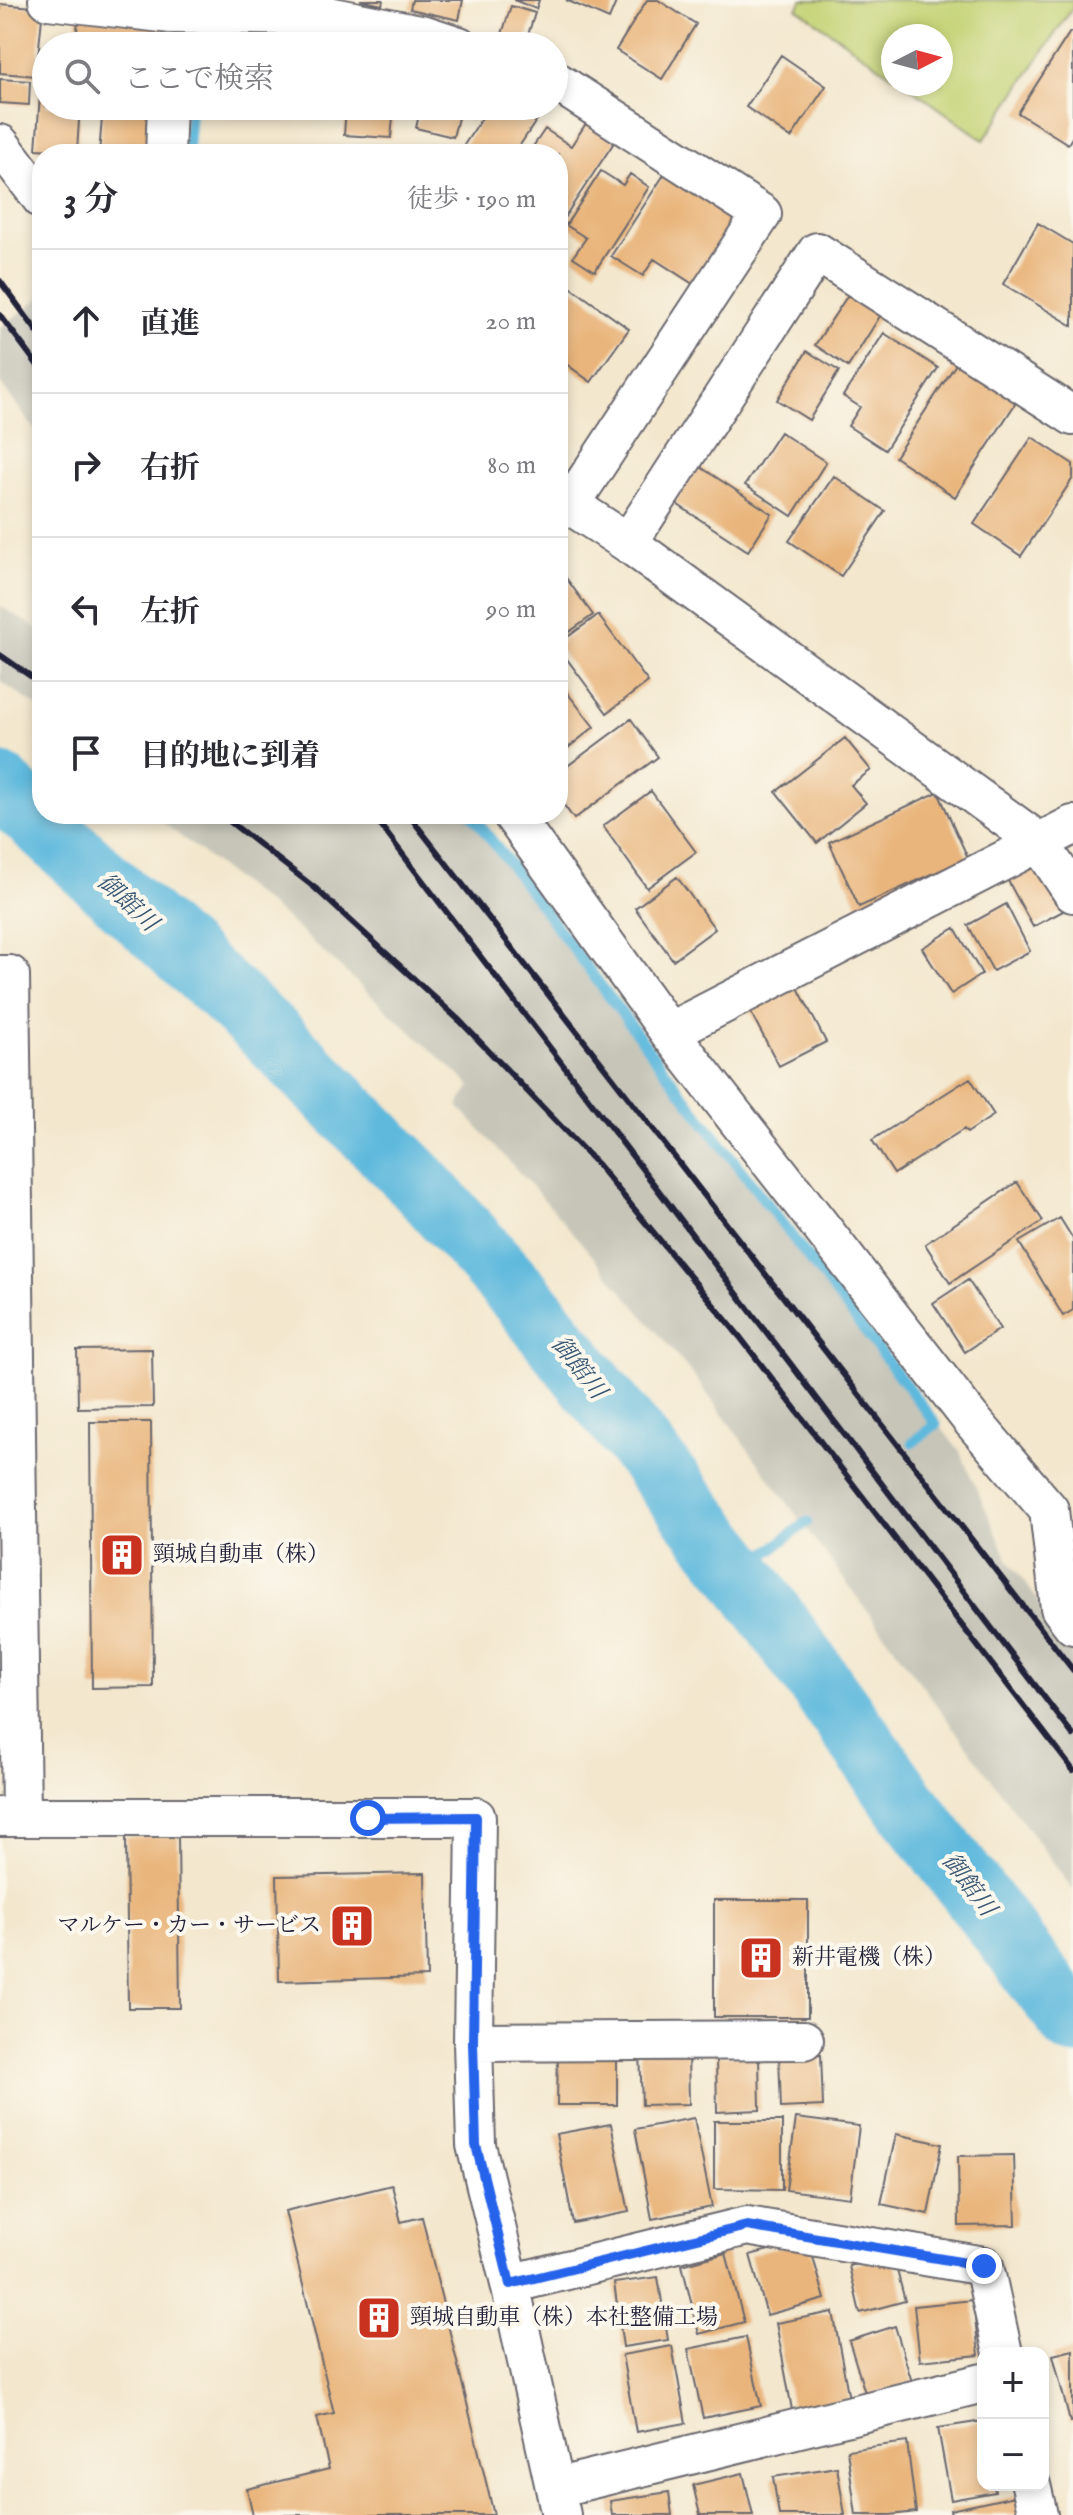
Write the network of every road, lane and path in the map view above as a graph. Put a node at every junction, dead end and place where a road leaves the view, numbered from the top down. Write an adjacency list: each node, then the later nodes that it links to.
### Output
1 (48, 0): 2 (street)
2 (171, 20): 3 (street)
3 (410, 32)
4 (568, 89): 10 (street)
5 (166, 120): 7 (street)
6 (0, 144): 8 (street)
7 (165, 144)
8 (32, 186)
9 (1073, 416): 12 (street)
10 (568, 495)
11 (568, 504): 12 (street)
12 (628, 543): 15 (street)
13 (519, 824): 18 (street)
14 (1073, 825): 15 (street)
15 (1039, 842): 16 (street); 18 (street)
16 (1073, 893)
17 (0, 975): 21 (street)
18 (669, 1032): 19 (street)
19 (1061, 1504): 20 (street)
20 (1073, 1625)
21 (10, 1817): 23 (street)
22 (804, 2040): 23 (street)
23 (473, 2042): 24 (street)
24 (510, 2284): 25 (street); 28 (street)
25 (1002, 2347)
26 (977, 2385): 28 (street)
27 (1032, 2491): 29 (street)
28 (558, 2501)
29 (1038, 2515)

